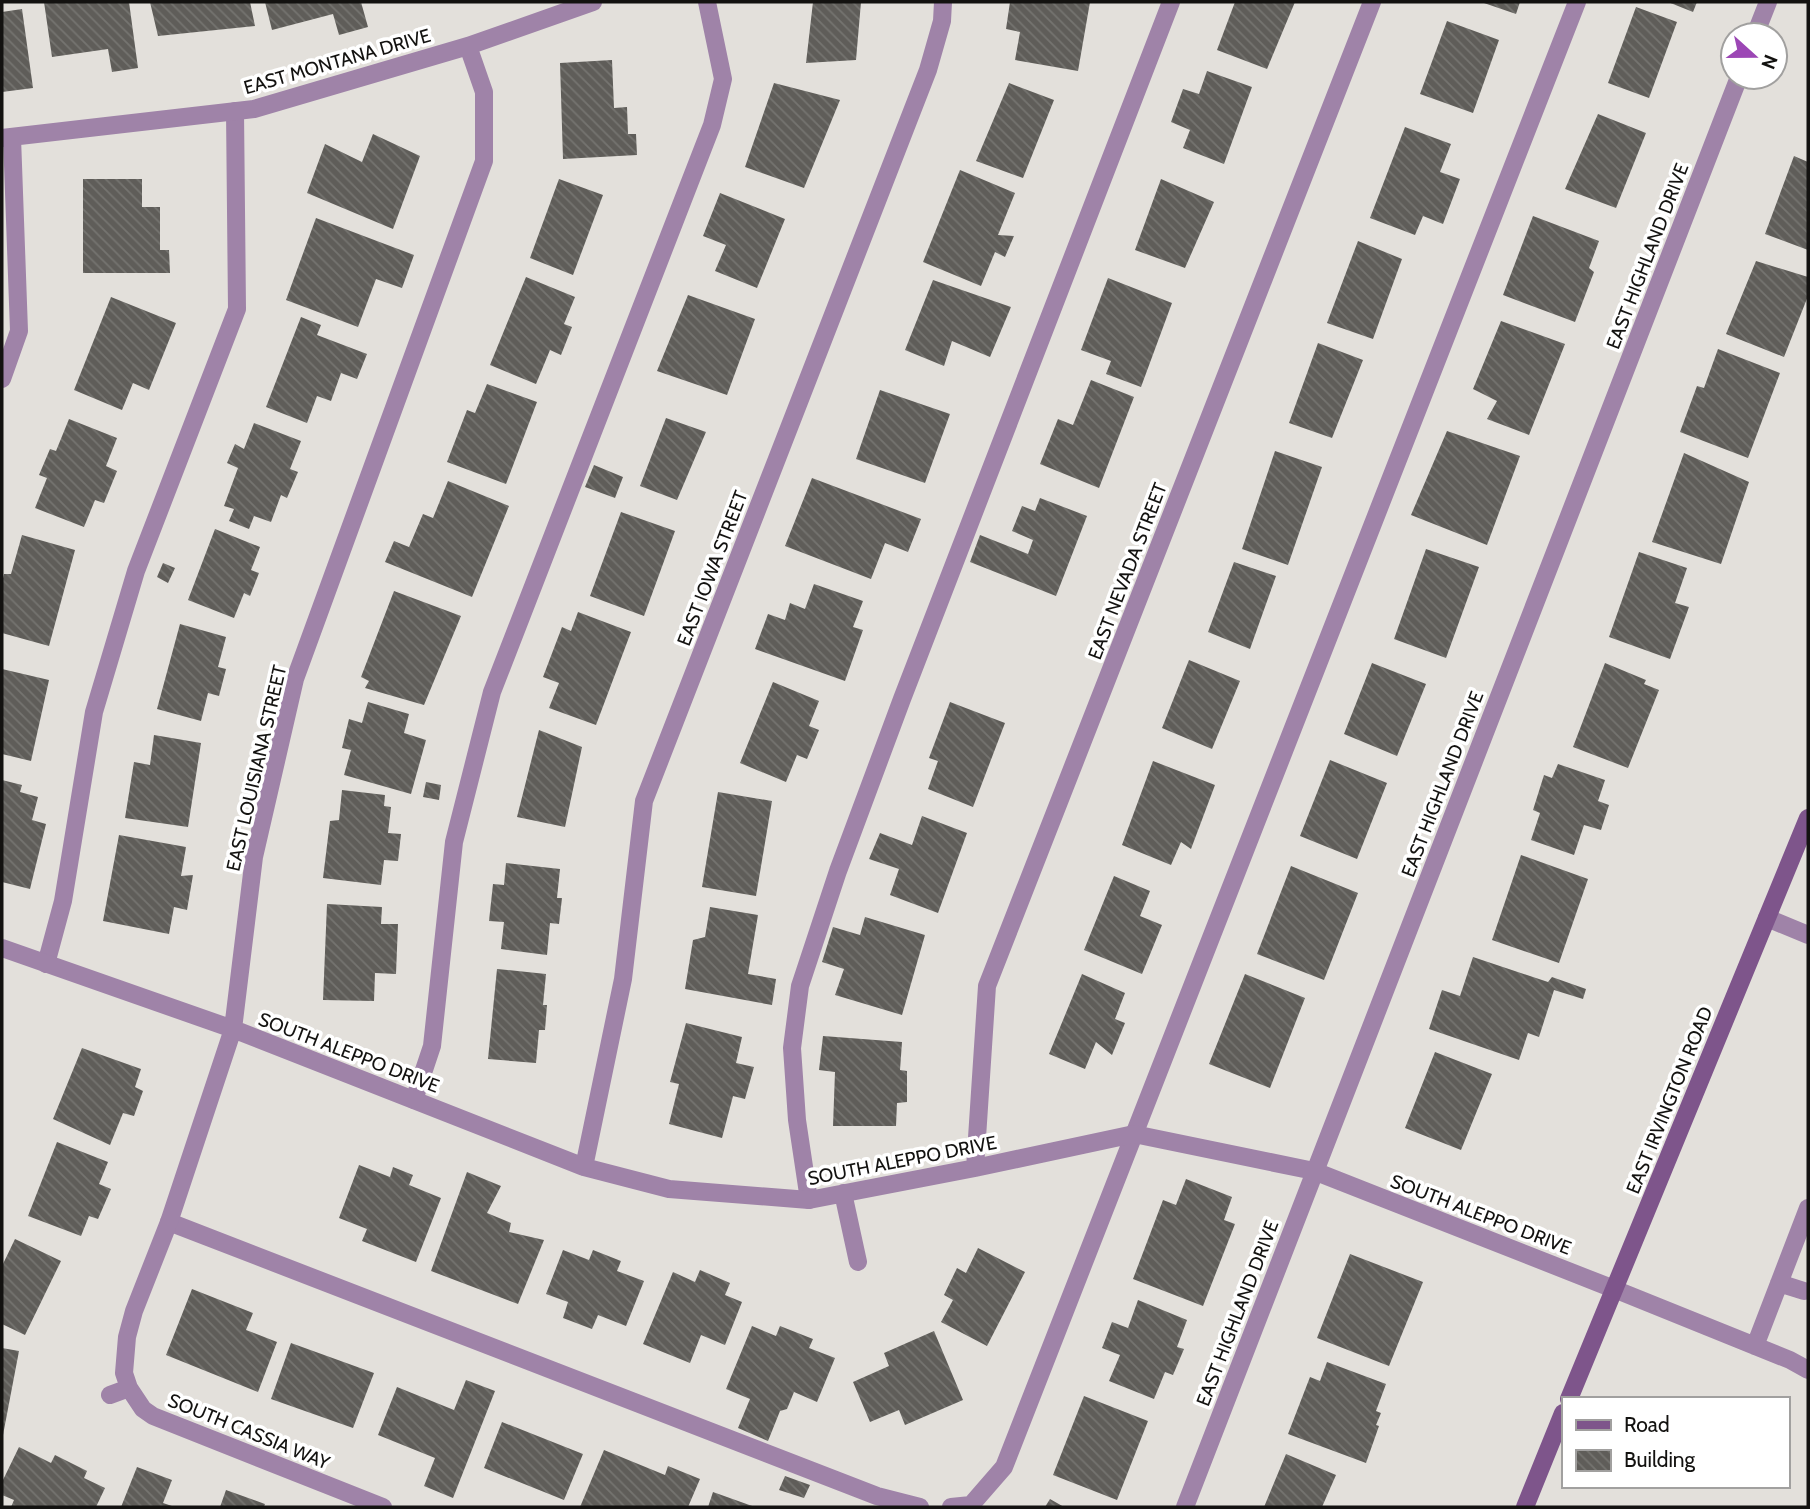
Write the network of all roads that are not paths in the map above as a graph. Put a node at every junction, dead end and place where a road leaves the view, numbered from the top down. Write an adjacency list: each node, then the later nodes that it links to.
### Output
1 (593, 2): 9 (street, EAST MONTANA DRIVE)
2 (707, 2): 20 (street)
3 (943, 2): 22 (street, EAST IOWA STREET)
4 (1171, 2): 26 (street)
5 (1373, 2): 23 (street, EAST NEVADA STREET)
6 (1577, 2): 21 (street)
7 (1768, 2): 8 (street)
8 (1761, 21)
9 (468, 46): 11 (street, EAST MONTANA DRIVE); 19 (street, EAST LOUISIANA STREET)
10 (1734, 91): 24 (street, EAST HIGHLAND DRIVE)
11 (235, 111): 12 (street, EAST MONTANA DRIVE); 18 (street)
12 (7, 137): 13 (street)
13 (2, 379)
14 (1808, 818): 15 (main road, EAST IRVINGTON ROAD)
15 (1767, 918): 16 (street); 32 (main road, EAST IRVINGTON ROAD)
16 (1808, 935)
17 (2, 947): 18 (street, SOUTH ALEPPO DRIVE)
18 (46, 964): 19 (street, SOUTH ALEPPO DRIVE)
19 (233, 1029): 20 (street, SOUTH ALEPPO DRIVE); 28 (street, EAST LOUISIANA STREET)
20 (414, 1100): 22 (street, SOUTH ALEPPO DRIVE)
21 (1134, 1134): 23 (street, SOUTH ALEPPO DRIVE); 24 (street, SOUTH ALEPPO DRIVE); 42 (street)
22 (584, 1167): 26 (street, SOUTH ALEPPO DRIVE)
23 (975, 1168): 25 (street, SOUTH ALEPPO DRIVE)
24 (1314, 1171): 32 (street, SOUTH ALEPPO DRIVE); 43 (street, EAST HIGHLAND DRIVE)
25 (843, 1193): 26 (street, SOUTH ALEPPO DRIVE); 30 (street)
26 (809, 1200)
27 (1808, 1209): 29 (street)
28 (169, 1222): 36 (street, EAST LOUISIANA STREET); 41 (street)
29 (1801, 1247): 31 (street)
30 (858, 1262)
31 (1779, 1283): 33 (street); 34 (street)
32 (1614, 1289): 34 (street, SOUTH ALEPPO DRIVE); 38 (main road, EAST IRVINGTON ROAD)
33 (1804, 1291)
34 (1755, 1346): 35 (street, SOUTH ALEPPO DRIVE)
35 (1808, 1370)
36 (129, 1388): 37 (street); 40 (street, SOUTH CASSIA WAY)
37 (110, 1395)
38 (1570, 1397)
39 (1562, 1415): 44 (main road)
40 (383, 1507)
41 (920, 1507)
42 (951, 1507)
43 (1185, 1507)
44 (1525, 1507)

